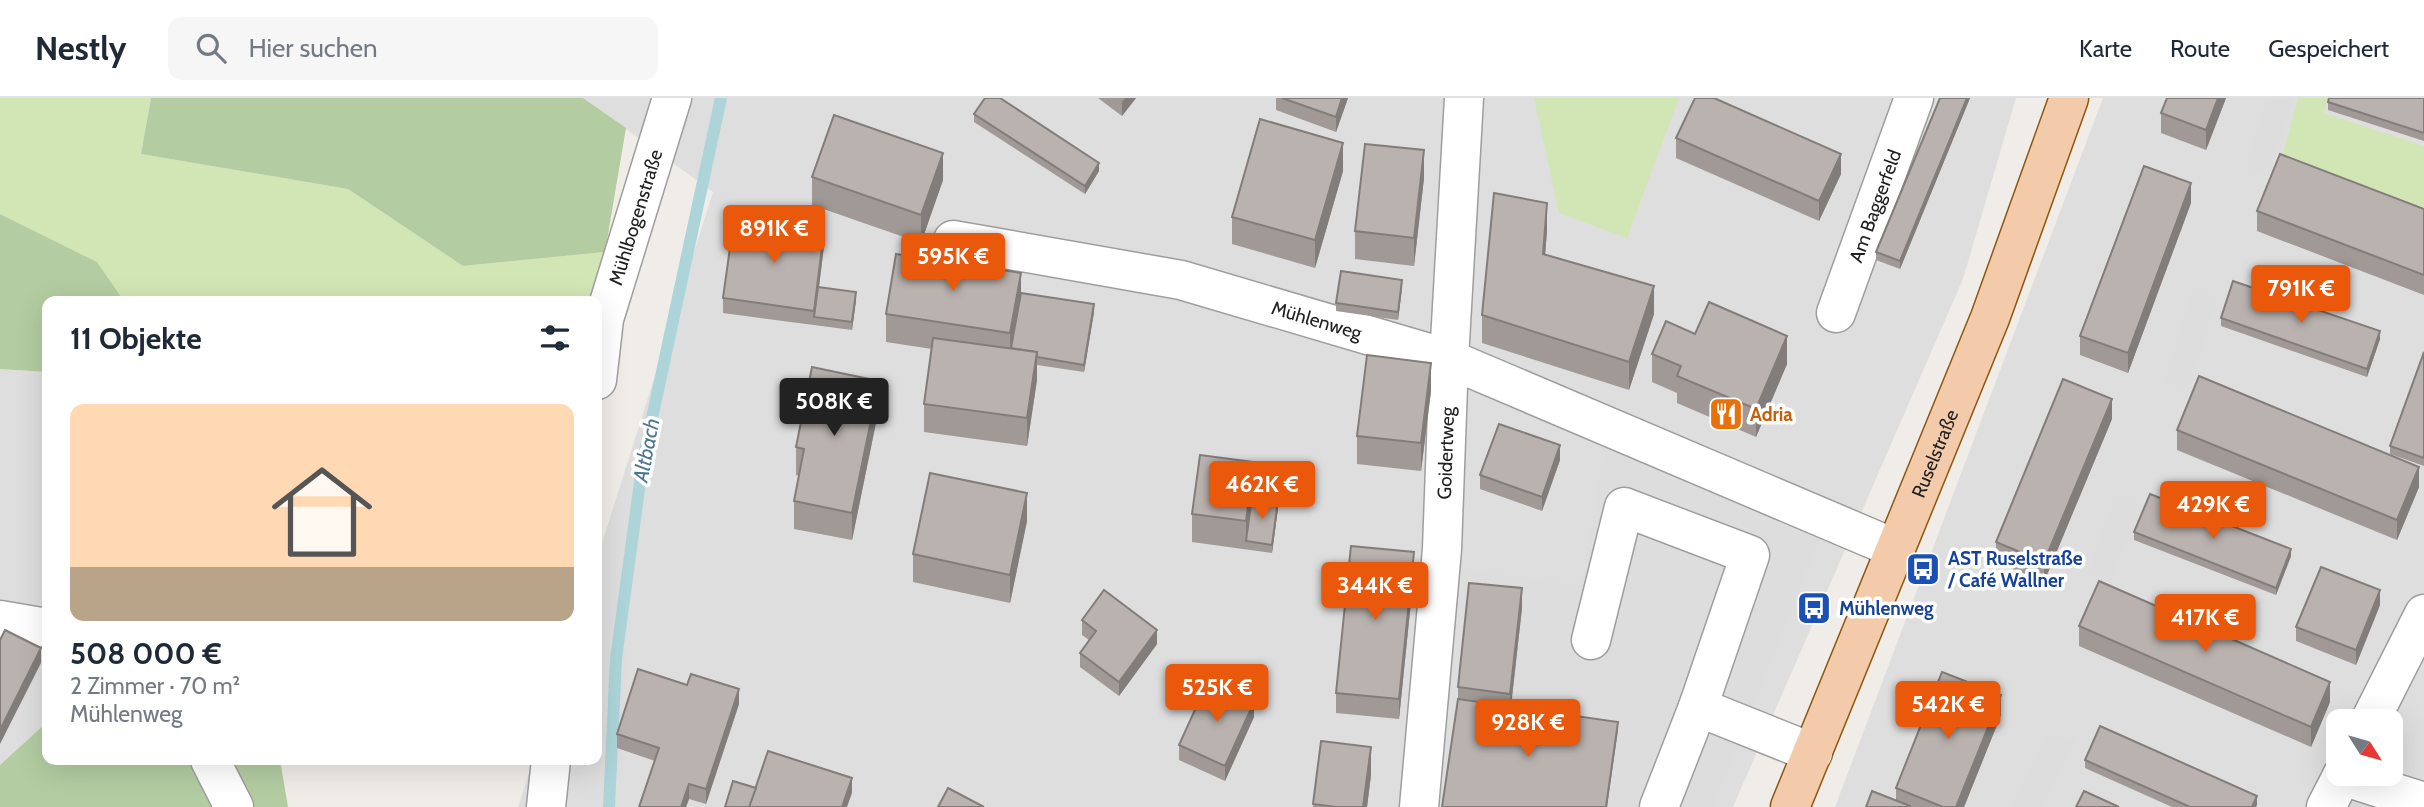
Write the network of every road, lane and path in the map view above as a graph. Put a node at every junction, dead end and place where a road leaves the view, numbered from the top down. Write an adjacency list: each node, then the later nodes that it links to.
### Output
1 (672, 98): 7 (street, Mühlbogenstraße)
2 (1464, 98): 8 (street, Goidertweg)
3 (1914, 98): 6 (street, Am Baggerfeld)
4 (2068, 98): 9 (main road, Ruselstraße)
5 (953, 240): 8 (street, Mühlenweg)
6 (1836, 313)
7 (602, 336)
8 (1449, 359): 9 (street, Mühlenweg); 23 (street, Goidertweg)
9 (1896, 549): 16 (main road, Ruselstraße)
10 (2424, 614): 15 (street)
11 (0, 620): 12 (street)
12 (42, 627)
13 (1591, 640): 14 (street)
14 (1698, 707): 16 (street); 24 (street)
15 (2376, 709)
16 (1813, 753): 25 (main road, Ruselstraße)
17 (213, 765): 21 (street)
18 (550, 765): 22 (street)
19 (2342, 786): 20 (street)
20 (2424, 802)
21 (234, 807)
22 (546, 807)
23 (1419, 807)
24 (1659, 807)
25 (1790, 807)

